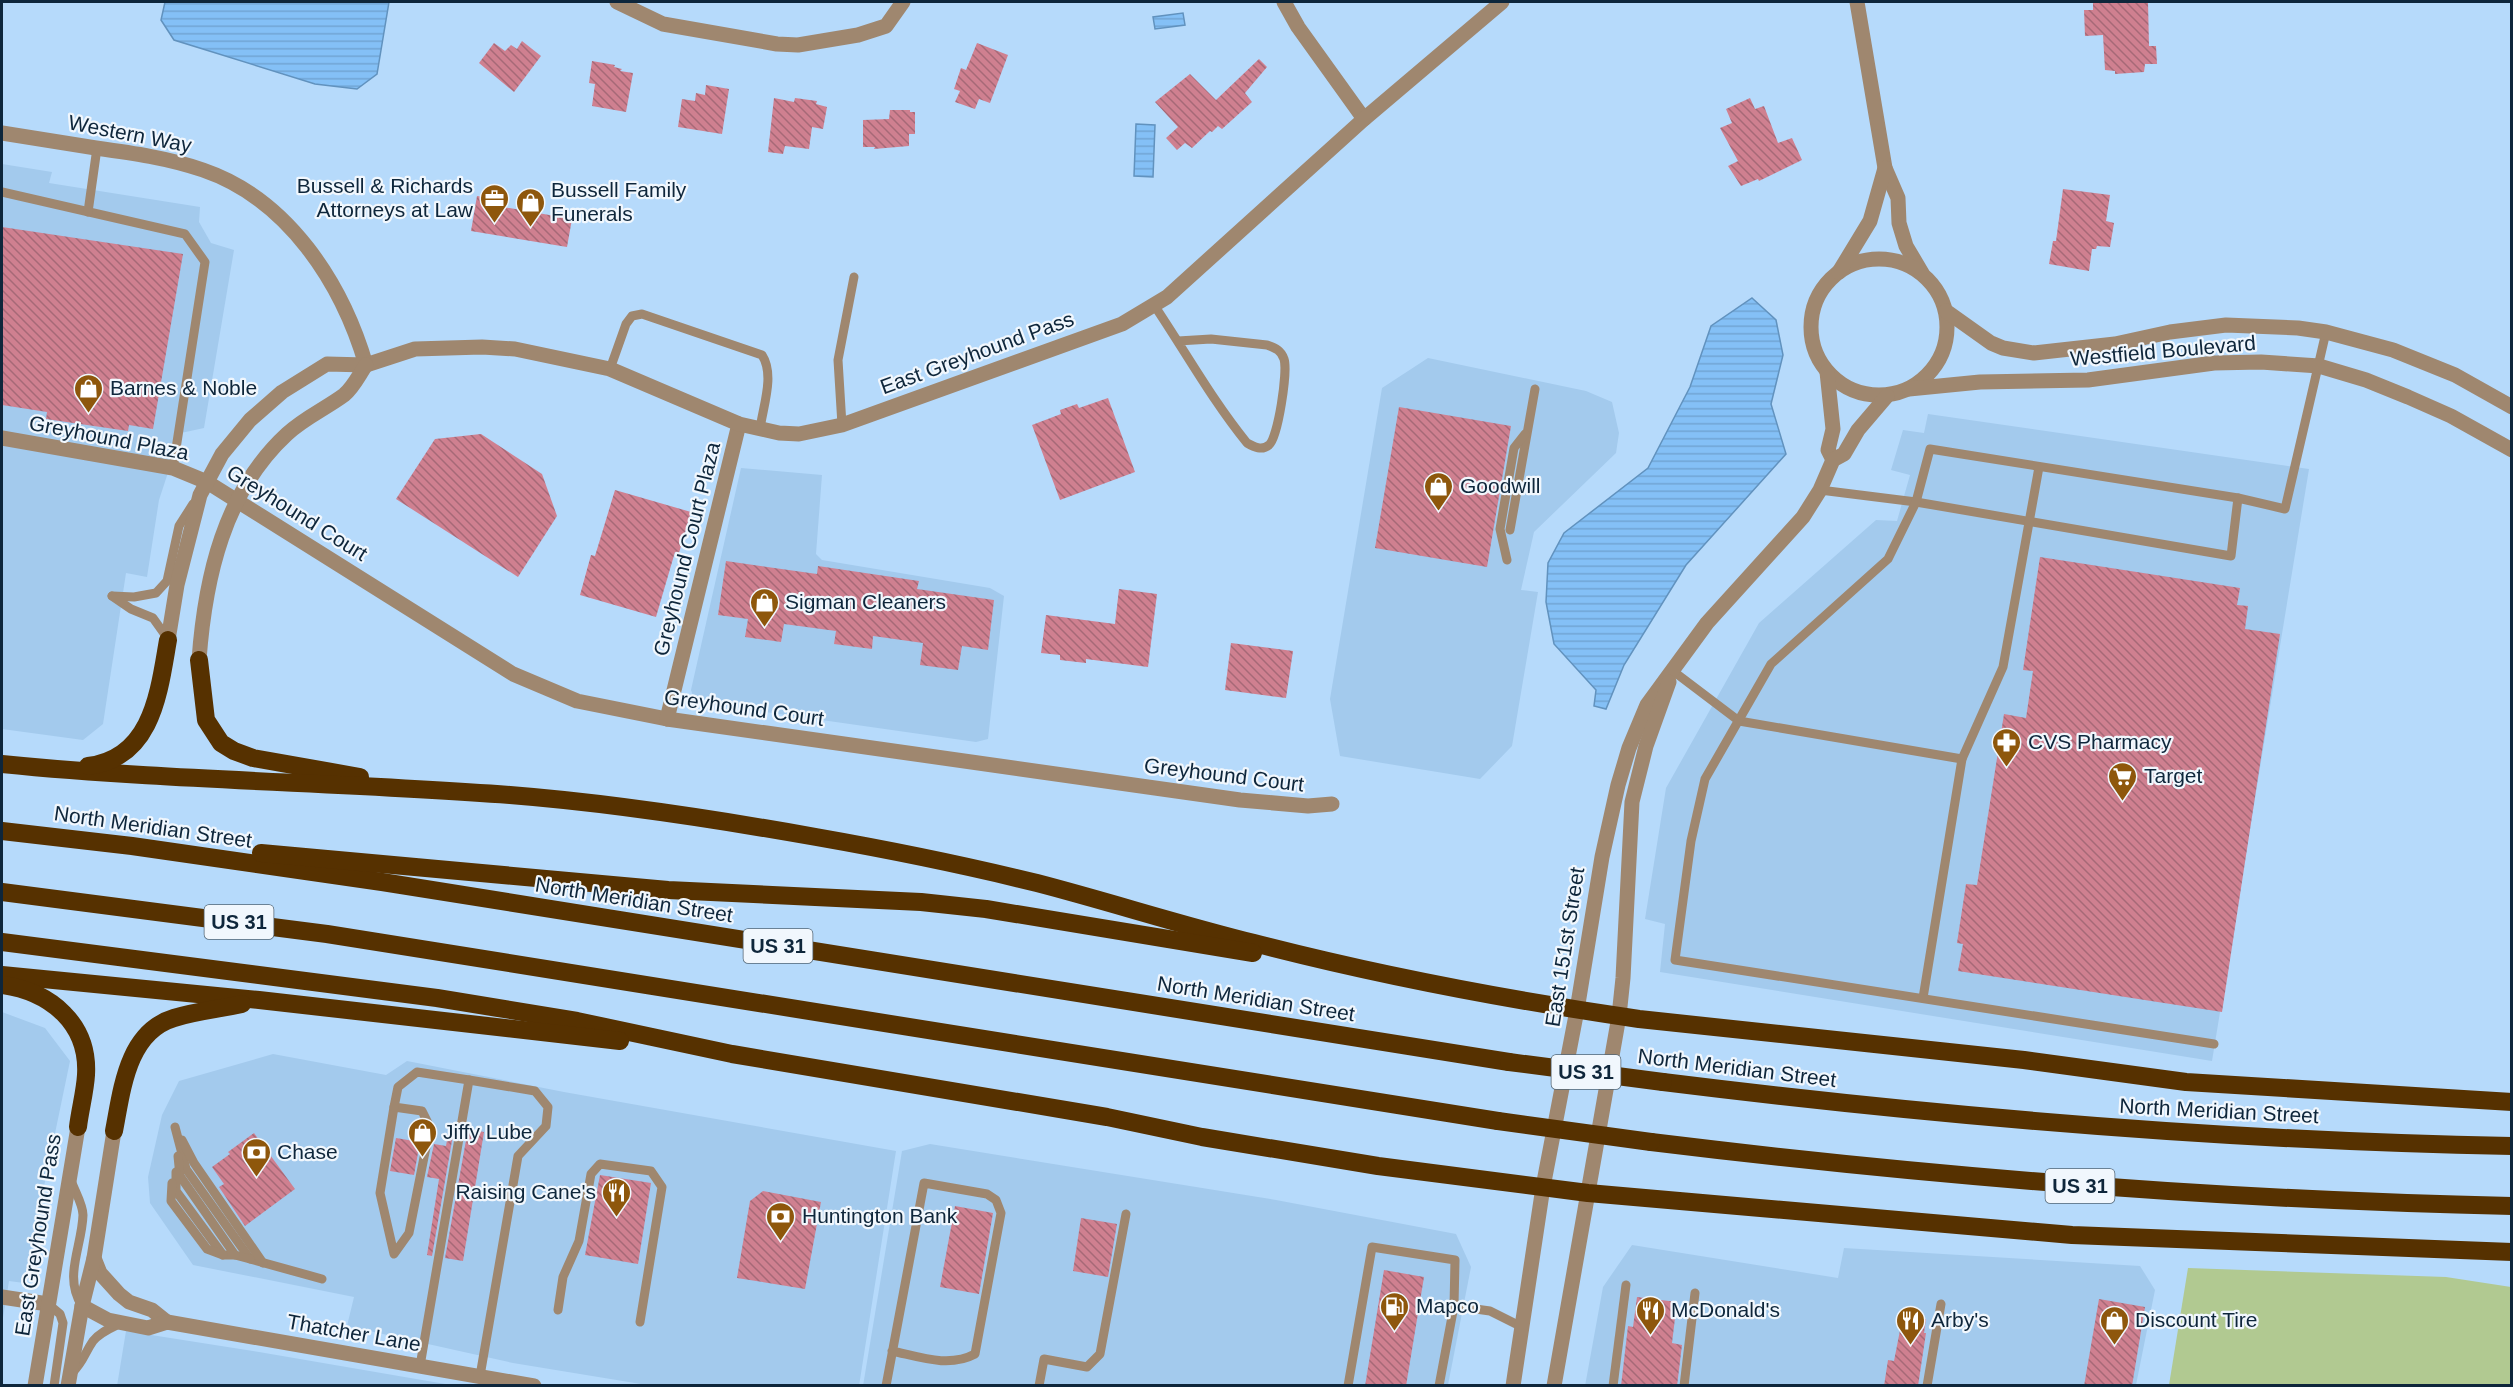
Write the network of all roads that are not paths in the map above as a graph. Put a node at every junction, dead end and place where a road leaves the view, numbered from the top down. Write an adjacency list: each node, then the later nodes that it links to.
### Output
1 (617, 2): 2 (street)
2 (903, 2)
3 (1284, 2): 6 (street)
4 (1502, 2): 6 (street, East Greyhound Pass)
5 (1857, 2): 9 (street)
6 (1364, 119): 15 (street, East Greyhound Pass)
7 (2, 133): 8 (street, Western Way)
8 (97, 148): 11 (lane); 19 (street, Western Way)
9 (1885, 168): 12 (street); 13 (street)
10 (2, 192): 11 (lane)
11 (88, 212): 35 (lane)
12 (1839, 272): 13 (street); 22 (street)
13 (1924, 275): 16 (street)
14 (854, 277): 28 (lane)
15 (1154, 305): 18 (lane); 28 (street, East Greyhound Pass)
16 (1946, 311): 17 (street, Westfield Boulevard); 24 (street)
17 (2326, 332): 20 (lane); 26 (street, Westfield Boulevard)
18 (1178, 340): 18 (lane)
19 (366, 366): 21 (street, East Greyhound Pass); 36 (street, East Greyhound Pass); 39 (street)
20 (2319, 366): 24 (street, Westfield Boulevard); 32 (street, Westfield Boulevard); 38 (lane)
21 (610, 369): 27 (street, East Greyhound Pass); 29 (lane)
22 (1827, 372): 25 (street); 33 (street, East 151st Street)
23 (1535, 389): 30 (lane)
24 (1909, 389): 25 (street)
25 (1887, 396): 33 (street, East 151st Street)
26 (2511, 407)
27 (739, 424): 29 (street, East Greyhound Pass); 47 (street, Greyhound Court Plaza)
28 (842, 425): 29 (street, East Greyhound Pass)
29 (760, 429)
30 (1526, 433): 42 (lane); 43 (lane)
31 (2, 438): 35 (street, Greyhound Plaza)
32 (2511, 450)
33 (1833, 460): 37 (street, East 151st Street)
34 (2039, 467): 38 (lane); 40 (lane); 41 (lane)
35 (173, 468): 36 (street, Greyhound Plaza)
36 (207, 482): 39 (street, Greyhound Court); 44 (street, East Greyhound Pass); 44 (lane)
37 (1820, 490): 40 (lane); 46 (street, East 151st Street)
38 (2238, 498): 41 (lane)
39 (237, 502): 45 (street); 47 (street, Greyhound Court)
40 (1916, 502): 41 (lane); 48 (lane)
41 (2030, 522): 49 (lane)
42 (1510, 530)
43 (1508, 560)
44 (168, 640): 51 (highway)
45 (199, 660): 52 (highway)
46 (1673, 671): 48 (lane); 63 (street, East 151st Street); 64 (street, East 151st Street)
47 (667, 719): 53 (street, Greyhound Court)
48 (1739, 720): 49 (lane); 61 (lane)
49 (1962, 759): 61 (lane)
50 (2, 764): 51 (highway)
51 (25, 767): 52 (highway)
52 (438, 791): 58 (highway)
53 (1332, 804)
54 (2, 831): 55 (highway, North Meridian Street / US 31)
55 (46, 836): 58 (highway); 73 (highway, North Meridian Street / US 31, bridge)
56 (2, 892): 77 (highway, US 31, bridge)
57 (2, 942): 66 (highway)
58 (1359, 969): 63 (highway)
59 (2, 975): 62 (highway)
60 (2, 984): 70 (highway)
61 (1923, 998): 65 (lane)
62 (259, 1000): 66 (highway); 72 (highway)
63 (1577, 1010): 64 (highway); 75 (street, East 151st Street)
64 (1619, 1016): 68 (highway); 76 (street, East 151st Street)
65 (2214, 1044)
66 (732, 1054): 75 (highway)
67 (469, 1080): 69 (lane); 98 (lane); 99 (lane)
68 (2511, 1102)
69 (394, 1107): 69 (lane)
70 (78, 1127): 74 (street, East Greyhound Pass)
71 (175, 1127): 80 (lane); 80 (lane); 82 (lane); 83 (lane)
72 (114, 1131): 81 (street)
73 (2511, 1146)
74 (70, 1178): 88 (street, East Greyhound Pass); 90 (lane)
75 (1543, 1187): 76 (highway); 96 (street, East 151st Street)
76 (1588, 1193): 79 (highway); 109 (street, East 151st Street)
77 (2511, 1206)
78 (1126, 1214): 105 (lane)
79 (2511, 1252)
80 (235, 1255): 82 (lane)
81 (94, 1258): 90 (street); 93 (street, Thatcher Lane)
82 (250, 1259): 83 (lane)
83 (263, 1263): 84 (lane)
84 (322, 1279)
85 (1626, 1285): 110 (lane)
86 (1695, 1293): 111 (lane)
87 (2, 1297): 88 (street)
88 (48, 1304): 101 (street, East Greyhound Pass); 102 (lane)
89 (1941, 1304): 112 (lane)
90 (82, 1306): 95 (street, Thatcher Lane); 100 (street)
91 (1454, 1306): 96 (lane); 106 (lane); 107 (lane)
92 (558, 1310): 94 (lane)
93 (166, 1322): 95 (street, Thatcher Lane); 98 (street, Thatcher Lane)
94 (640, 1322)
95 (122, 1323): 100 (lane)
96 (1522, 1326): 108 (street, East 151st Street)
97 (892, 1352): 97 (lane); 104 (lane)
98 (420, 1366): 99 (street, Thatcher Lane)
99 (480, 1376): 103 (street, Thatcher Lane)
100 (69, 1380)
101 (35, 1386)
102 (54, 1386)
103 (534, 1386)
104 (886, 1386)
105 (1039, 1386)
106 (1348, 1386)
107 (1439, 1386)
108 (1513, 1386)
109 (1554, 1386)
110 (1613, 1386)
111 (1684, 1386)
112 (1927, 1386)

